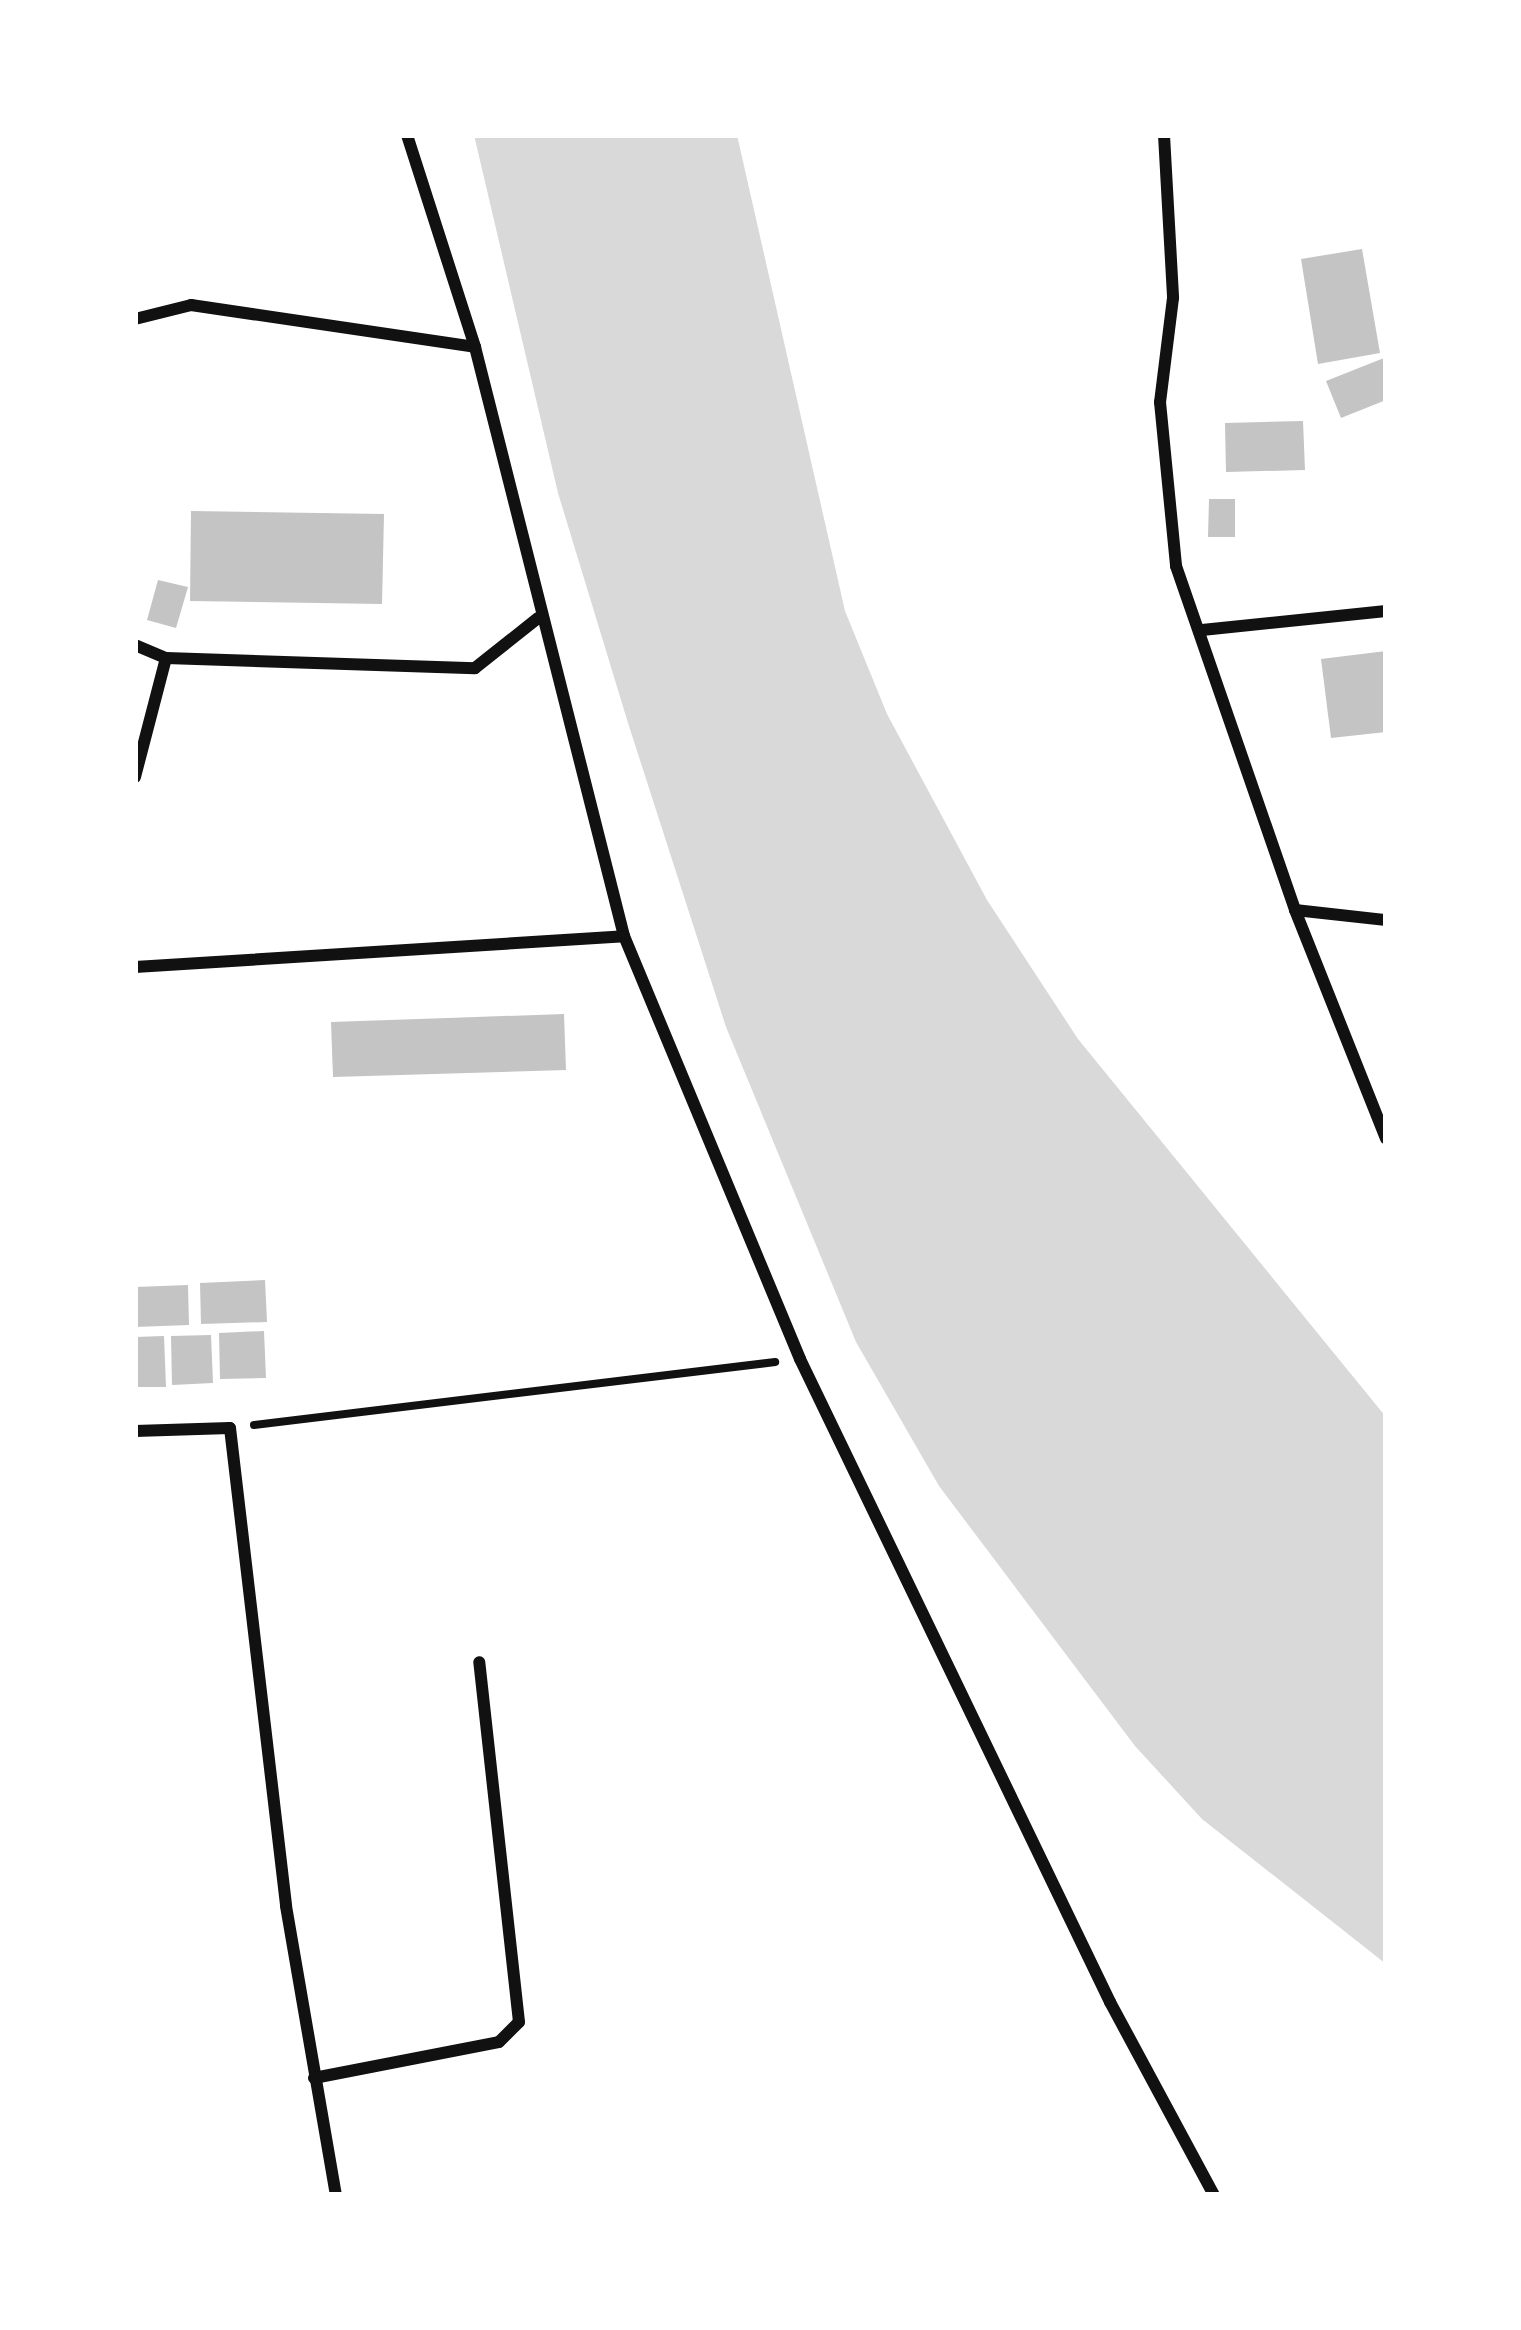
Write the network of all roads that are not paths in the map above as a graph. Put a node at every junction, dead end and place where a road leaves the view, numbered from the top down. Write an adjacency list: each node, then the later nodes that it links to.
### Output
1 (407, 135): 4 (street)
2 (1164, 135): 7 (street)
3 (135, 319): 4 (street)
4 (475, 347): 6 (street)
5 (1386, 611): 7 (street)
6 (538, 618): 9 (street); 13 (street)
7 (1202, 630): 11 (street)
8 (135, 645): 9 (street)
9 (166, 658): 10 (street)
10 (135, 777)
11 (1295, 910): 12 (street); 15 (street)
12 (1386, 920)
13 (623, 936): 14 (street); 20 (street)
14 (135, 967)
15 (1386, 1139)
16 (135, 1431): 18 (street)
17 (479, 1662): 18 (street)
18 (314, 2078): 19 (street)
19 (335, 2195)
20 (1214, 2195)

